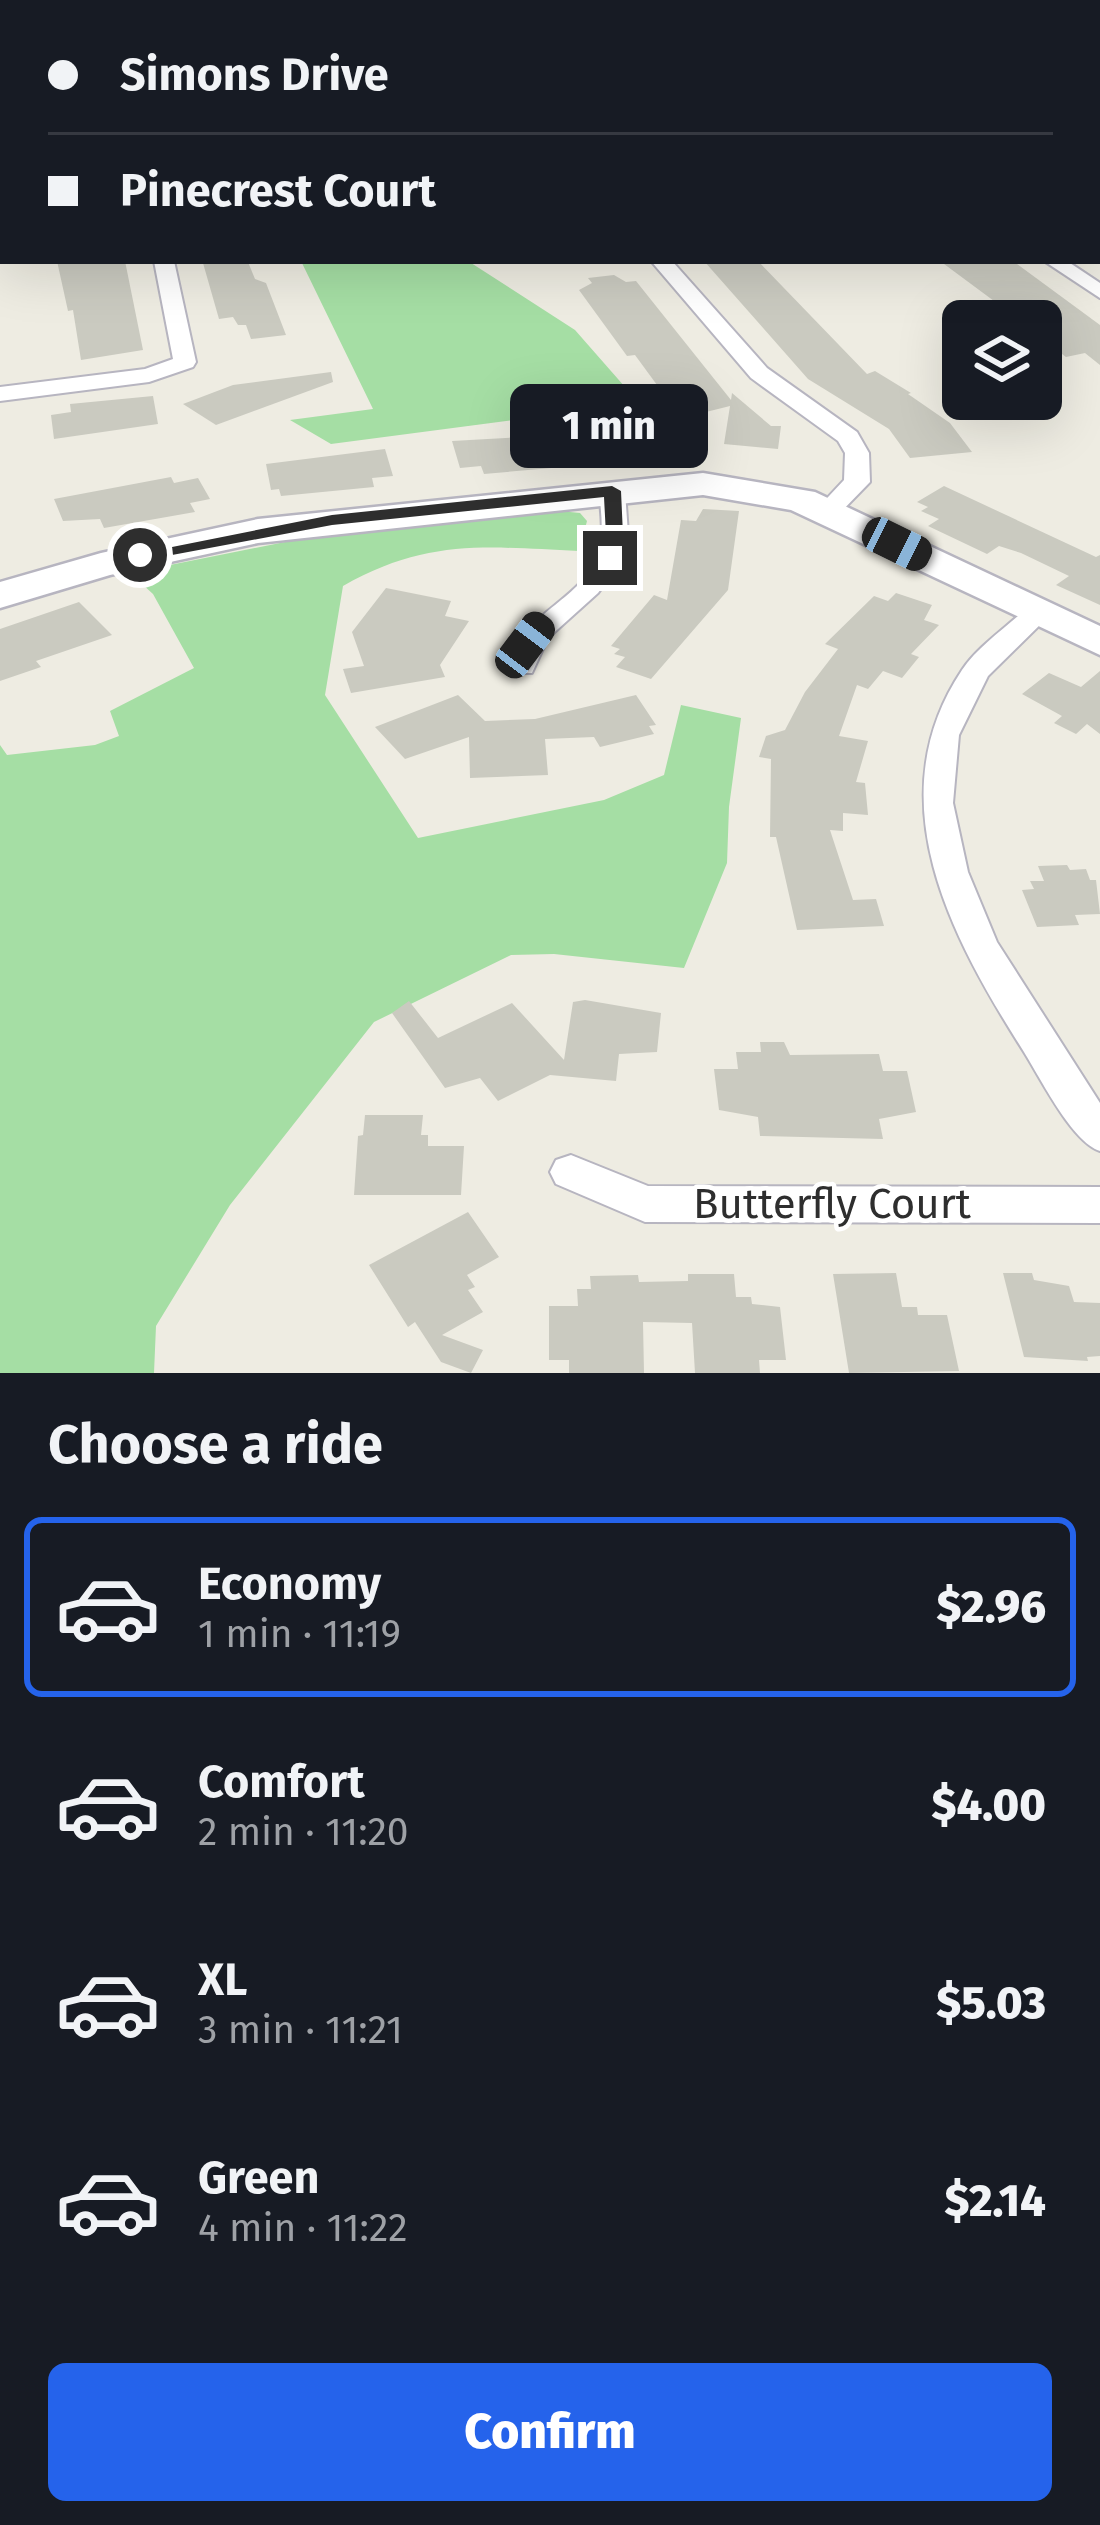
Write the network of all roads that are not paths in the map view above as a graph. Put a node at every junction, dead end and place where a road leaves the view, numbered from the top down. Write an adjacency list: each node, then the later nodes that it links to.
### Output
1 (165, 264): 5 (street)
2 (664, 264): 7 (street)
3 (1058, 264): 4 (street)
4 (1100, 292)
5 (0, 394)
6 (612, 491): 7 (street); 8 (street); 11 (street)
7 (828, 511): 9 (street)
8 (0, 596)
9 (1039, 613): 10 (street); 12 (street)
10 (1100, 642)
11 (522, 667)
12 (1100, 1136)
13 (571, 1172): 14 (street, Butterfly Court)
14 (1100, 1205)

